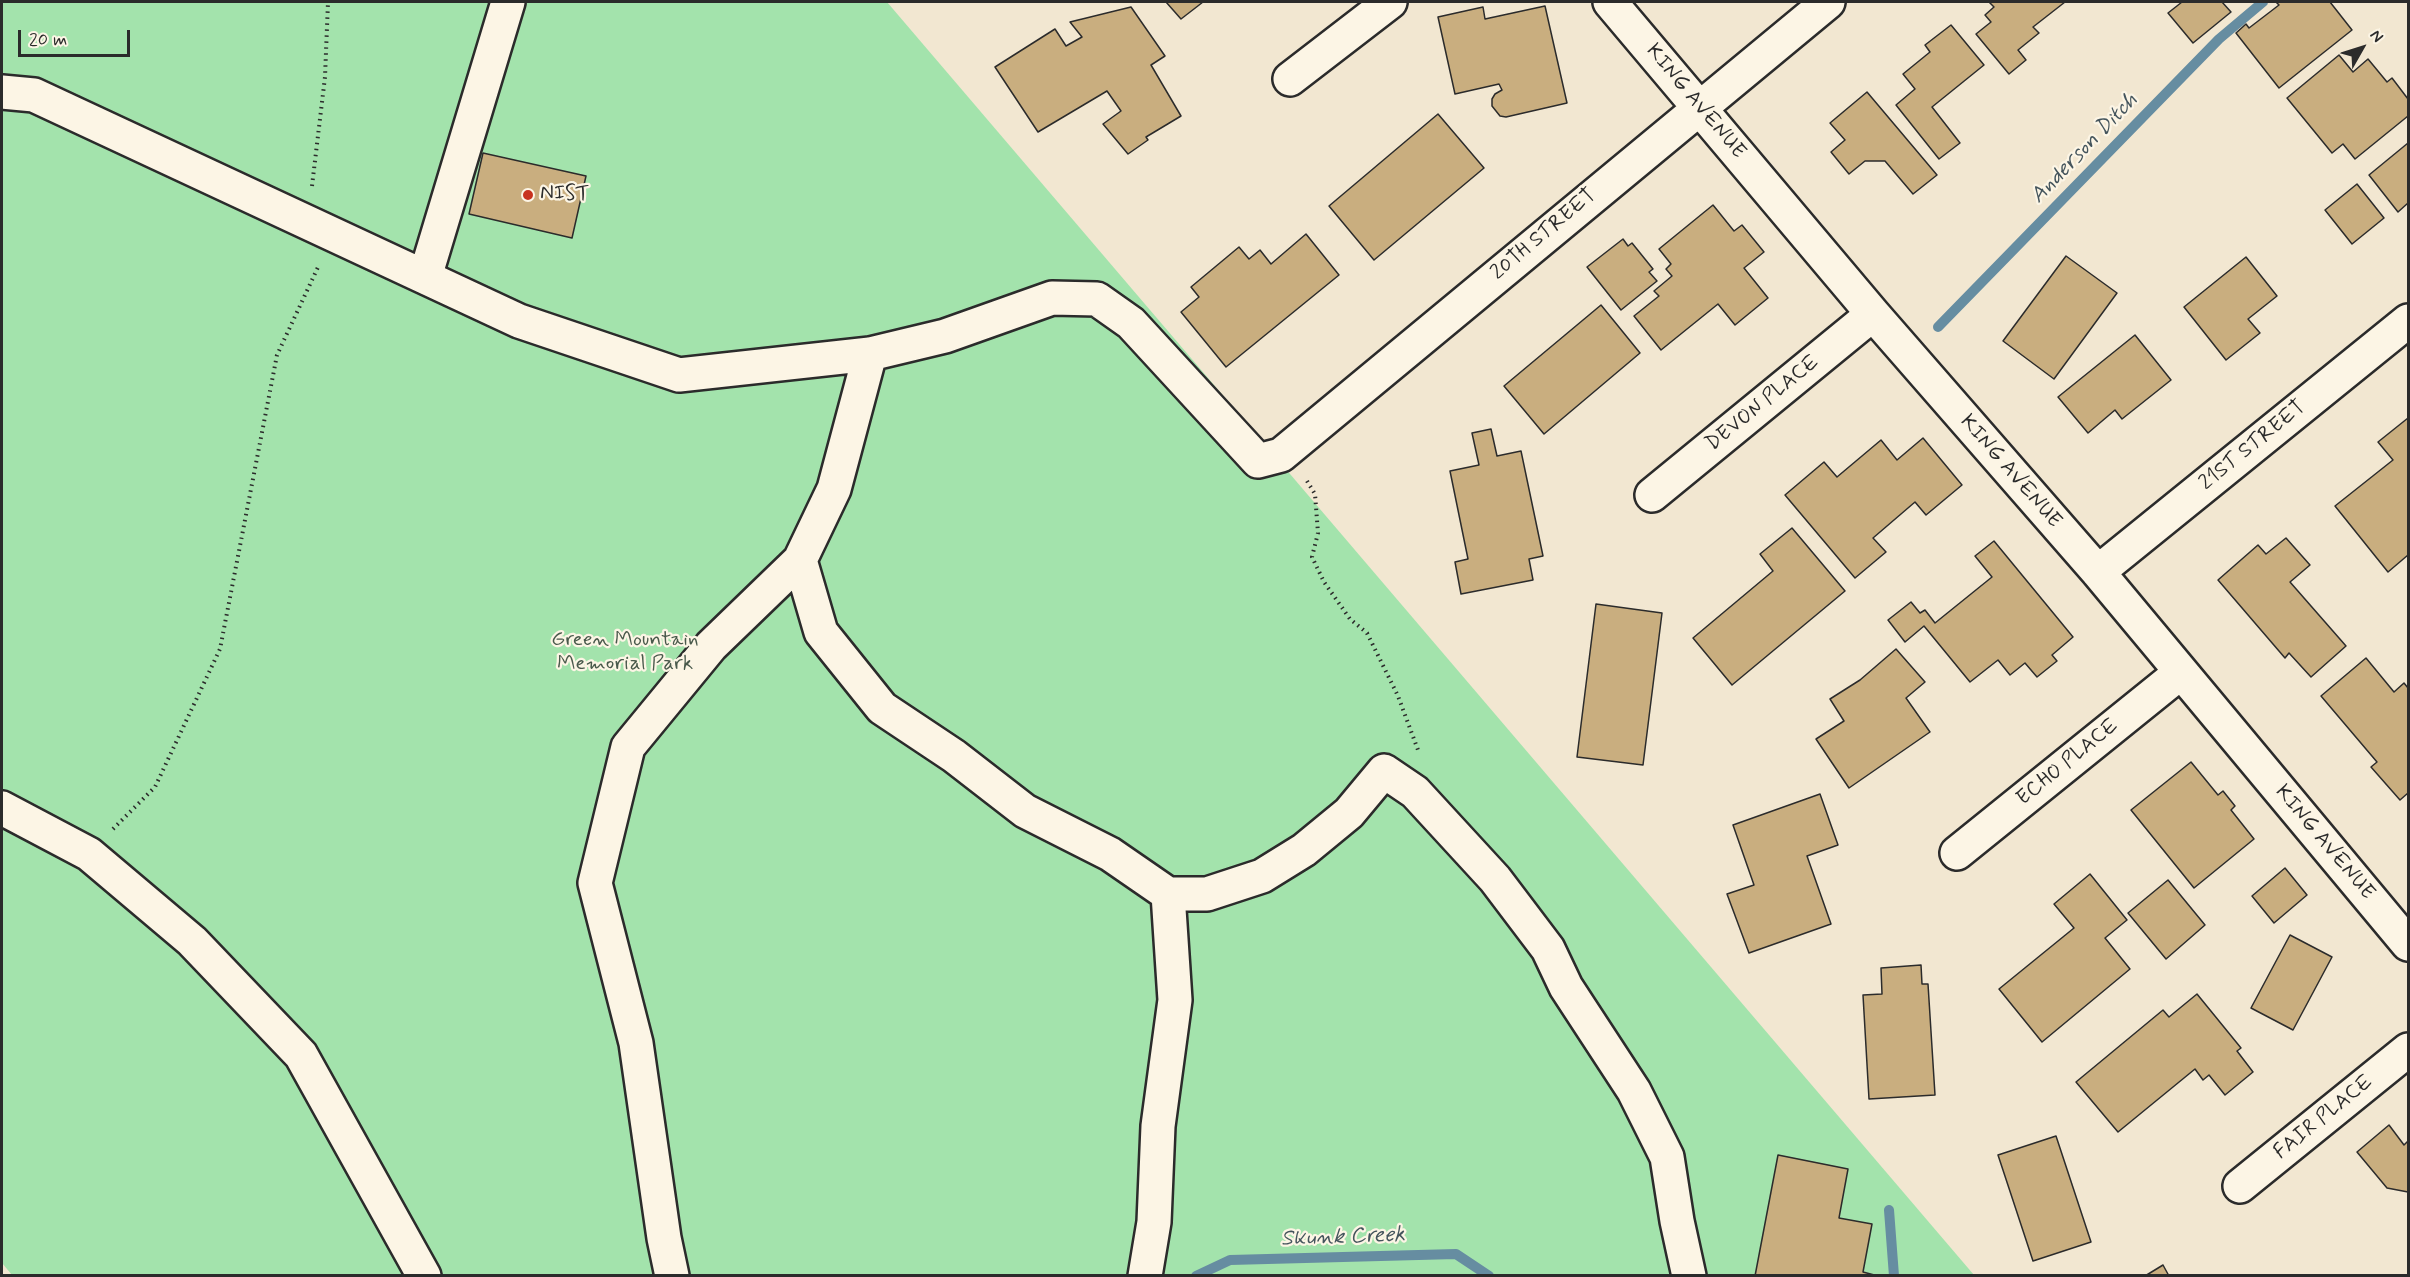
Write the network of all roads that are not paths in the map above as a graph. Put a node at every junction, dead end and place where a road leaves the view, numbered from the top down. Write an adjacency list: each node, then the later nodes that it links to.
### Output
1 (508, 2): 8 (street)
2 (1389, 2): 5 (street)
3 (1610, 2): 7 (street, KING AVENUE)
4 (1828, 2): 7 (street, 20TH STREET)
5 (1290, 80)
6 (2, 92): 8 (street)
7 (1700, 106): 9 (street, KING AVENUE); 11 (street, 20TH STREET)
8 (425, 277): 11 (street)
9 (1873, 314): 12 (street, DEVON PLACE); 14 (street, KING AVENUE)
10 (2409, 321): 14 (street, 21ST STREET)
11 (870, 354): 13 (street)
12 (1652, 495)
13 (800, 560): 18 (street); 23 (street)
14 (2098, 572): 15 (street, KING AVENUE)
15 (2180, 673): 17 (street, ECHO PLACE); 19 (street, KING AVENUE)
16 (2, 808): 22 (street)
17 (1957, 853)
18 (1168, 894): 24 (street); 25 (street)
19 (2409, 944)
20 (2409, 1050): 21 (street, FAIR PLACE)
21 (2240, 1186)
22 (423, 1275)
23 (672, 1275)
24 (1145, 1275)
25 (1689, 1275)

